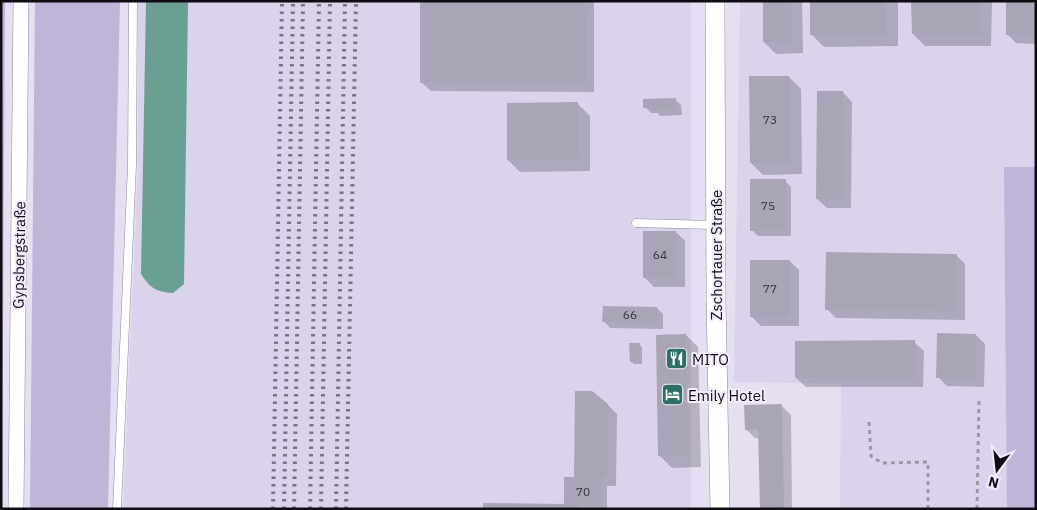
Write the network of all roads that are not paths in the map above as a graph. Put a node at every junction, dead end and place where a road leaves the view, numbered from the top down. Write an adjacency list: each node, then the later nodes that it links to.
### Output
1 (21, 1): 6 (street, Gypsbergstraße)
2 (133, 1): 7 (lane)
3 (715, 1): 5 (street, Zschortauer Straße)
4 (636, 223): 5 (lane)
5 (716, 225): 8 (street, Zschortauer Straße)
6 (16, 509)
7 (117, 509)
8 (720, 509)

